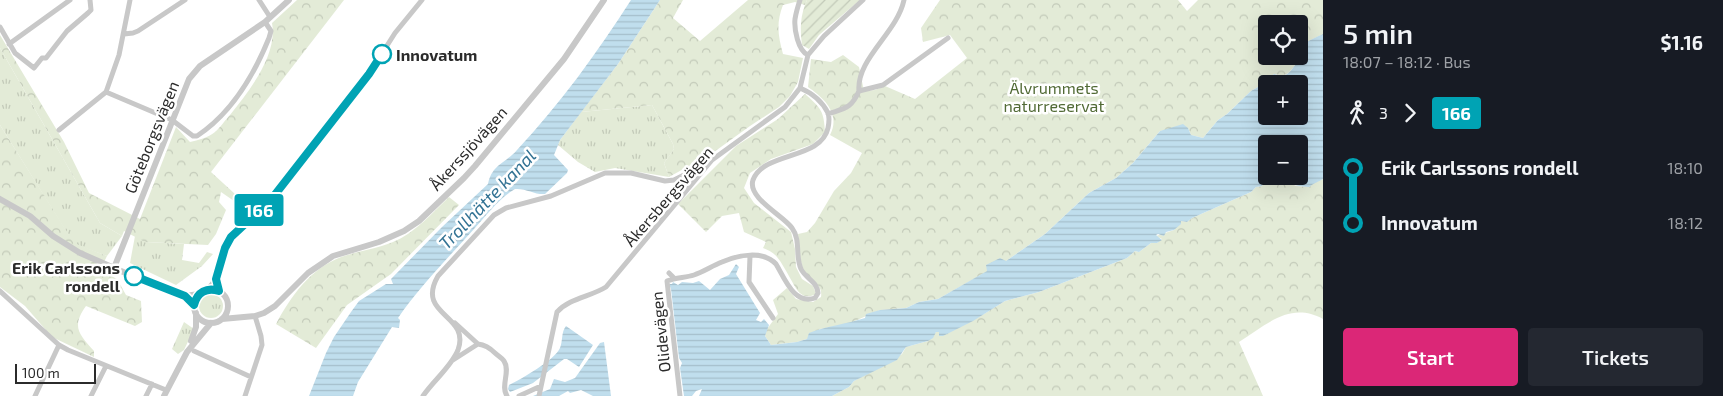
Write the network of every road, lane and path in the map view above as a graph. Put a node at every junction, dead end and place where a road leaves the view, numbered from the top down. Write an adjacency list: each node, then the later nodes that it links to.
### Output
1 (70, 0): 16 (street)
2 (90, 0): 16 (street)
3 (130, 0): 14 (street)
4 (185, 0): 14 (street)
5 (259, 0): 12 (street)
6 (290, 0): 12 (street, Göteborgsvägen)
7 (422, 0): 30 (street)
8 (604, 0): 39 (street, Åkerssjövägen)
9 (800, 0): 17 (street)
10 (863, 0): 17 (street, Åkersbergsvägen)
11 (904, 0): 19 (street)
12 (268, 19): 22 (street, Göteborgsvägen); 22 (street)
13 (0, 27): 16 (street)
14 (124, 34): 20 (street)
15 (948, 38): 19 (street)
16 (9, 44)
17 (808, 55): 18 (street, Åkersbergsvägen)
18 (800, 88): 21 (street); 24 (street, Åkersbergsvägen)
19 (859, 91): 21 (street)
20 (106, 92): 22 (street); 23 (street)
21 (828, 114): 26 (street, Olidevägen)
22 (172, 120): 27 (street, Göteborgsvägen)
23 (59, 130)
24 (712, 160): 44 (street); 52 (street, Åkersbergsvägen)
25 (0, 199): 27 (street)
26 (750, 256): 29 (street, Olidevägen); 41 (street)
27 (114, 268): 35 (street)
28 (669, 273): 29 (street)
29 (674, 278): 61 (street, Olidevägen)
30 (216, 279): 32 (street); 33 (street)
31 (0, 290): 45 (street)
32 (208, 290): 33 (street); 34 (street)
33 (219, 291): 37 (street)
34 (199, 294): 35 (street); 36 (street)
35 (185, 296): 36 (street)
36 (194, 305): 38 (street)
37 (228, 308): 40 (street); 42 (street)
38 (196, 313): 43 (street); 47 (street)
39 (256, 316): 40 (street, Åkerssjövägen); 50 (street)
40 (244, 317): 42 (street, Åkerssjövägen)
41 (773, 318)
42 (222, 319): 43 (street)
43 (211, 322): 47 (street)
44 (454, 322): 46 (street); 48 (street)
45 (59, 344): 49 (street); 54 (street)
46 (478, 344): 48 (street); 59 (street)
47 (190, 352): 50 (street); 53 (street)
48 (452, 361): 58 (street)
49 (106, 366): 51 (street); 55 (street)
50 (251, 377): 57 (street)
51 (152, 384): 53 (street); 56 (street)
52 (540, 391): 60 (street)
53 (165, 393)
54 (35, 396)
55 (91, 396)
56 (146, 396)
57 (245, 396)
58 (423, 396)
59 (507, 396)
60 (519, 396)
61 (680, 396)

